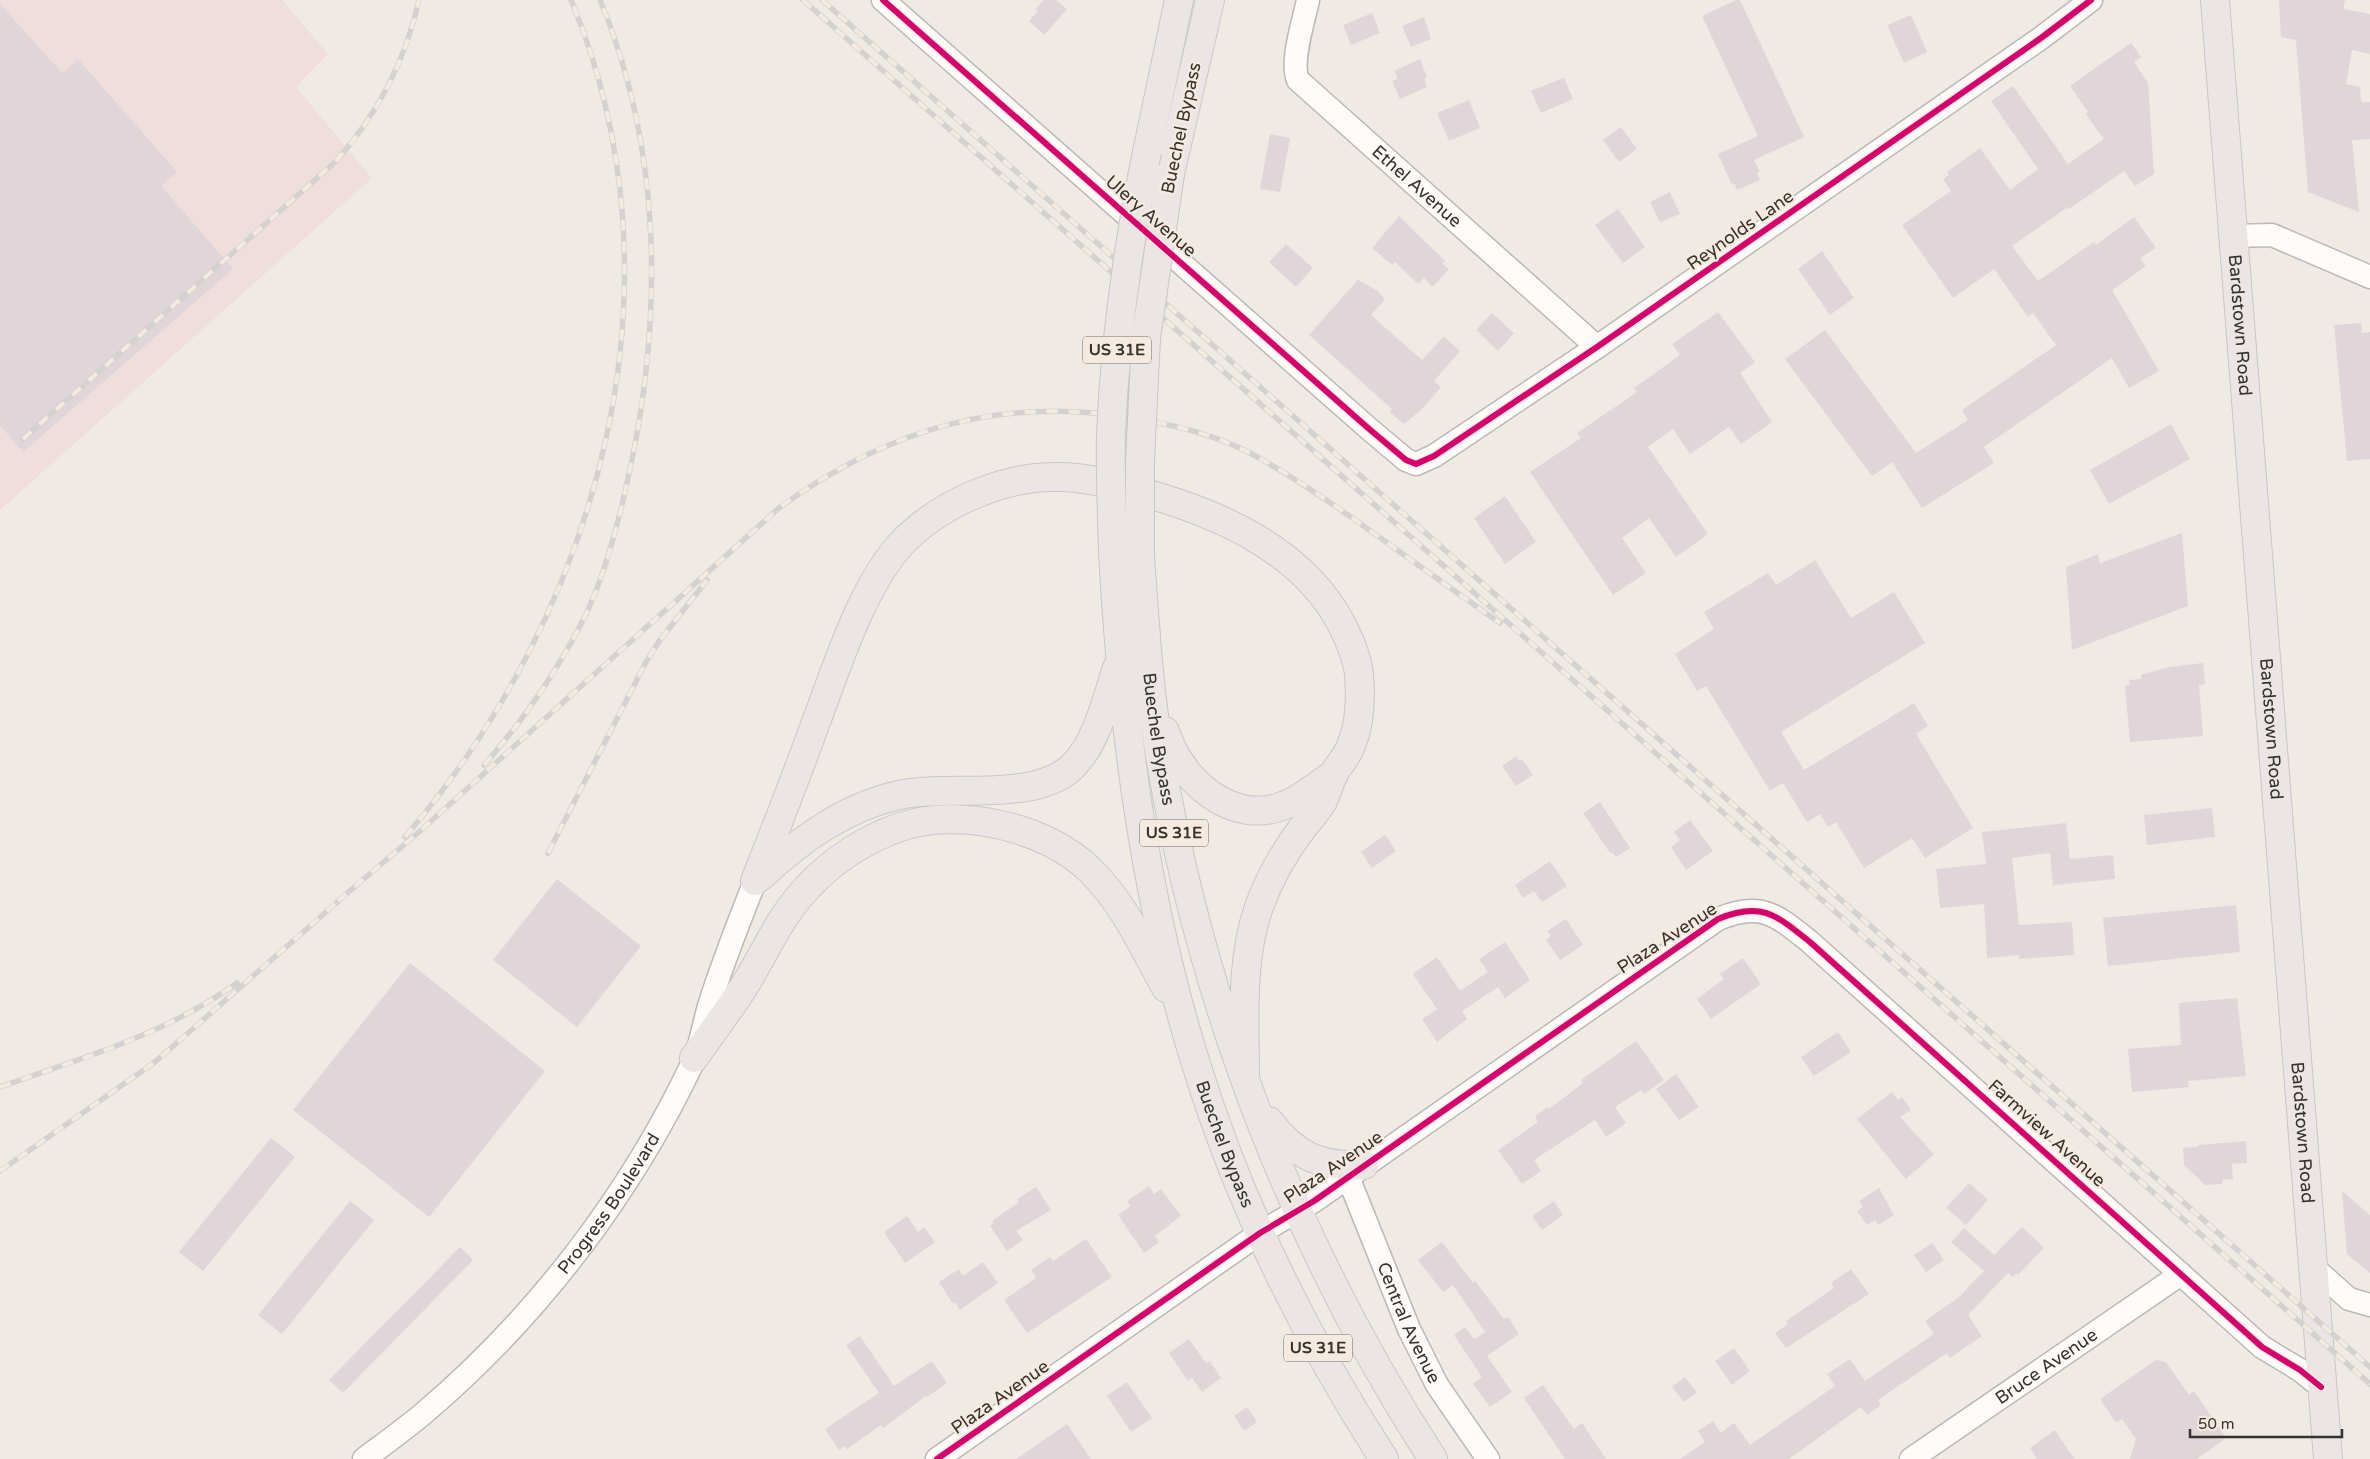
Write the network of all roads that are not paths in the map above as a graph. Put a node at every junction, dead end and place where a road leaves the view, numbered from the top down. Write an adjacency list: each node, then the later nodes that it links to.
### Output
1 (883, 0): 10 (street, Ulery Avenue)
2 (1179, 0): 11 (main road, Buechel Bypass / US 31E, bridge)
3 (1210, 0): 12 (main road, Buechel Bypass / US 31E, bridge)
4 (1308, 0): 9 (street, Ethel Avenue)
5 (2091, 0): 9 (street, Reynolds Lane)
6 (2215, 0): 7 (main road, Bardstown Road)
7 (2233, 236): 8 (street); 22 (main road, Bardstown Road)
8 (2370, 277)
9 (1597, 347): 10 (street, Reynolds Lane)
10 (1399, 454)
11 (1119, 662): 14 (main road); 16 (main road, Buechel Bypass / US 31E)
12 (1151, 681): 13 (main road); 18 (main road, Buechel Bypass / US 31E)
13 (1334, 774): 14 (main road); 18 (main road)
14 (755, 881): 17 (street, Progress Boulevard)
15 (1750, 910): 19 (street, Plaza Avenue); 23 (street, Farmview Avenue)
16 (1184, 1019): 17 (main road); 21 (main road, Buechel Bypass / US 31E)
17 (694, 1058): 26 (street, Progress Boulevard)
18 (1249, 1089): 19 (main road); 20 (main road, Buechel Bypass / US 31E)
19 (1356, 1171): 20 (street, Plaza Avenue); 30 (street, Central Avenue)
20 (1298, 1208): 21 (street, Plaza Avenue); 29 (main road, Buechel Bypass / US 31E)
21 (1260, 1233): 27 (street, Plaza Avenue); 28 (main road, Buechel Bypass / US 31E)
22 (2314, 1268): 24 (street); 25 (main road, Bardstown Road)
23 (2181, 1274): 25 (street, Farmview Avenue); 31 (street, Bruce Avenue)
24 (2370, 1305)
25 (2321, 1387): 32 (main road, Bardstown Road)
26 (364, 1459)
27 (937, 1459)
28 (1384, 1459)
29 (1433, 1459)
30 (1488, 1459)
31 (1911, 1459)
32 (2328, 1459)

